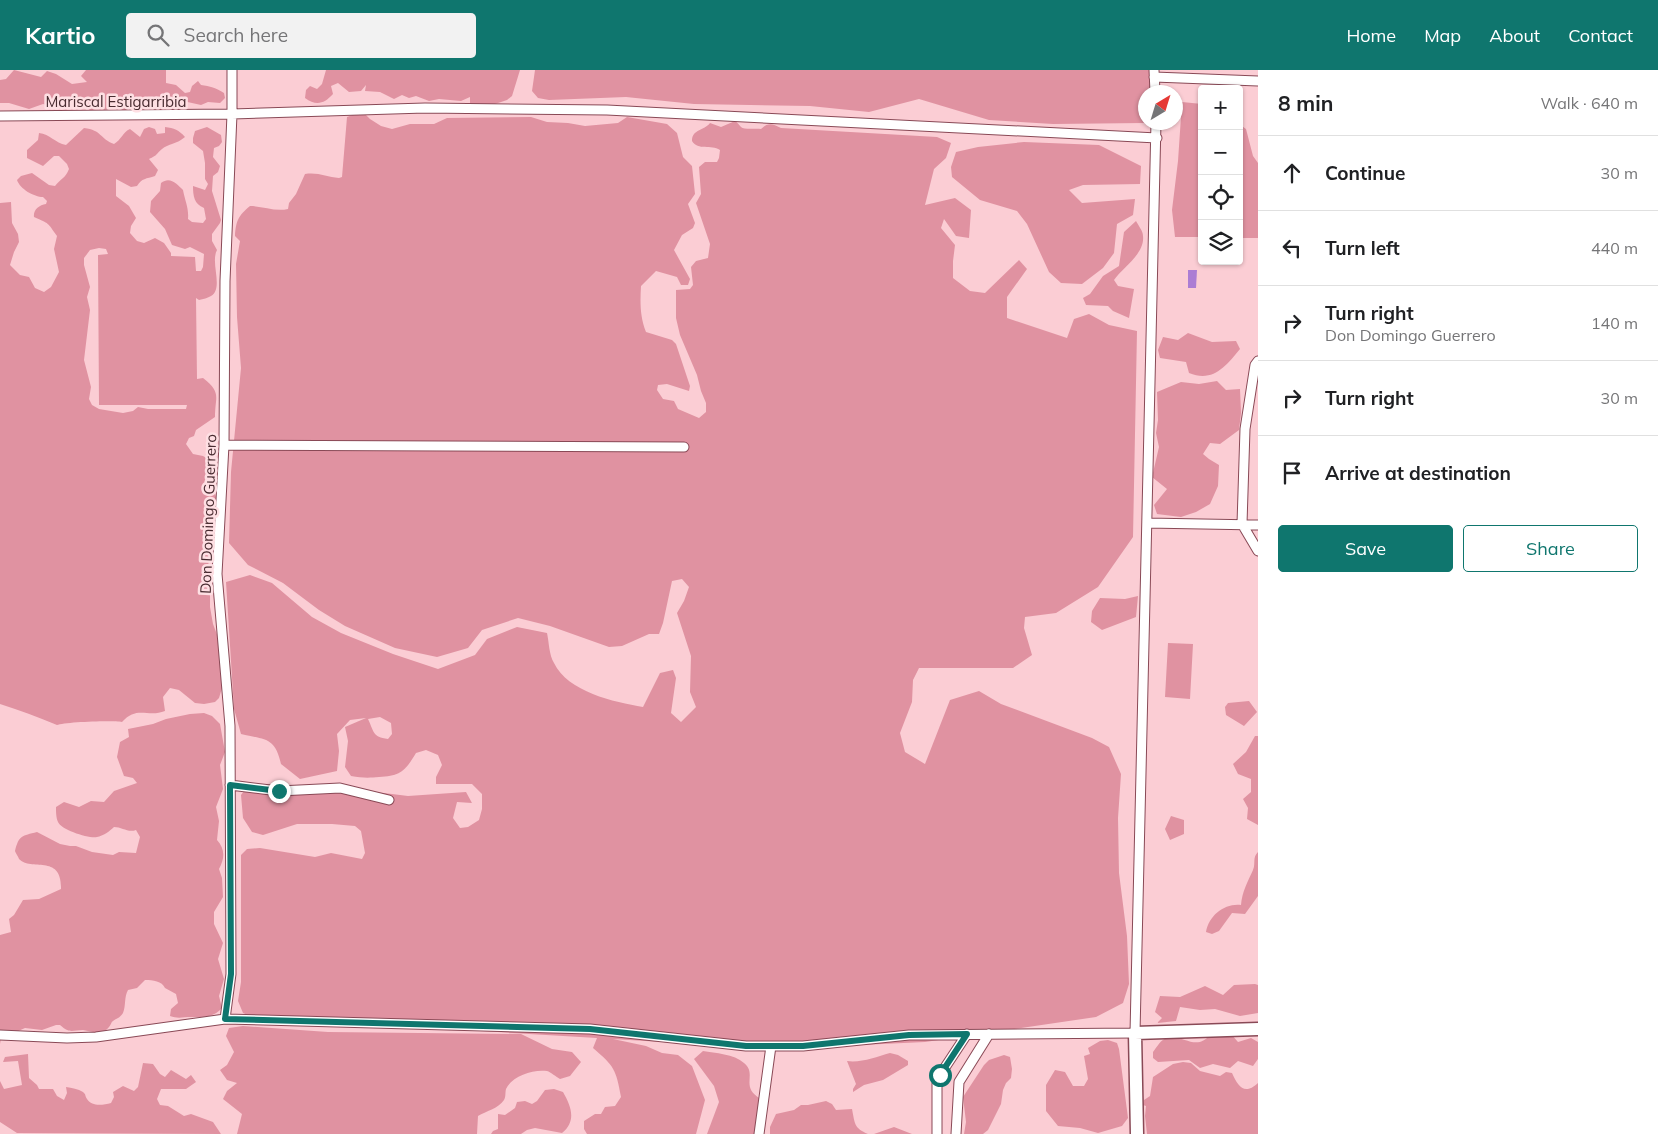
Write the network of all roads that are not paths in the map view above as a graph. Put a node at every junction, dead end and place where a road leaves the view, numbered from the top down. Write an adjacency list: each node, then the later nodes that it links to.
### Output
1 (232, 70): 4 (street, Don Domingo Guerrero)
2 (1154, 74): 3 (street)
3 (1258, 81)
4 (232, 114): 5 (street, Mariscal Estigarribia); 7 (street, Mariscal Estigarribia); 9 (street, Don Domingo Guerrero)
5 (0, 116)
6 (1156, 130): 7 (street)
7 (1157, 138): 11 (street)
8 (1258, 361): 12 (street)
9 (224, 445): 10 (street); 15 (street, Don Domingo Guerrero)
10 (684, 447)
11 (1147, 523): 12 (street); 19 (street)
12 (1242, 524): 13 (street); 14 (street)
13 (1258, 525)
14 (1258, 551)
15 (230, 785): 16 (street); 17 (street, Don Domingo Guerrero)
16 (389, 800)
17 (225, 1019): 22 (street); 23 (street)
18 (1258, 1029): 19 (street)
19 (1135, 1033): 21 (street); 27 (street)
20 (967, 1034): 21 (street); 23 (street); 25 (street)
21 (989, 1034): 26 (street)
22 (0, 1036)
23 (771, 1046): 24 (street)
24 (758, 1134)
25 (937, 1134)
26 (956, 1134)
27 (1137, 1134)

